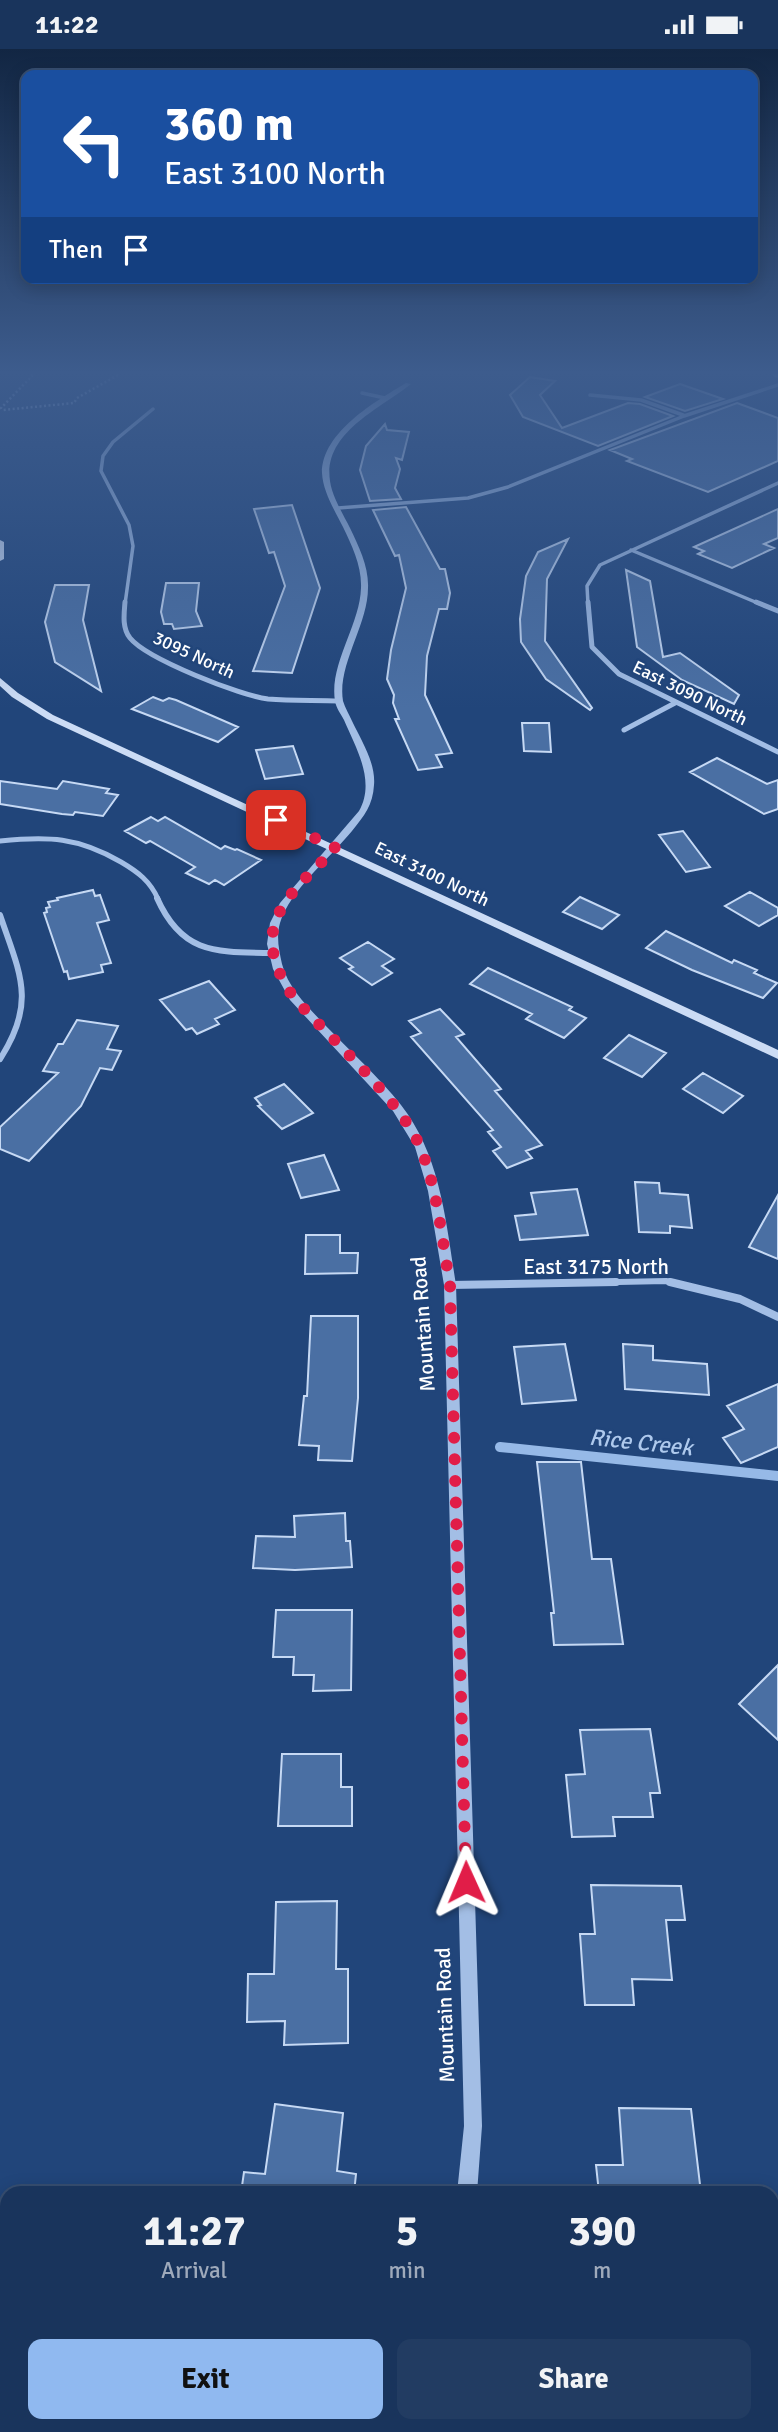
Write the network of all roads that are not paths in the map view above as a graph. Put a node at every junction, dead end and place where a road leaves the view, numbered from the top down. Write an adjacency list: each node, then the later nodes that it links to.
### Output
1 (109, 486): 13 (street, 3095 North)
2 (328, 486): 7 (street)
3 (510, 486): 7 (street)
4 (772, 486): 5 (street, East 3090 North)
5 (768, 488): 6 (street); 9 (street, East 3090 North)
6 (778, 492)
7 (338, 508): 13 (street)
8 (0, 542): 10 (main road)
9 (631, 550): 11 (street); 14 (street, East 3090 North)
10 (0, 559)
11 (778, 611)
12 (0, 681): 18 (main road, East 3100 North)
13 (339, 701): 18 (street)
14 (675, 703): 15 (street); 16 (street, East 3090 North)
15 (624, 730)
16 (778, 752)
17 (0, 841): 20 (street)
18 (336, 848): 20 (street); 21 (main road, East 3100 North)
19 (0, 915): 22 (street)
20 (271, 953): 23 (street, Mountain Road)
21 (778, 1055)
22 (0, 1059)
23 (450, 1285): 24 (street, East 3175 North); 25 (street, Mountain Road)
24 (778, 1317)
25 (468, 2186)

